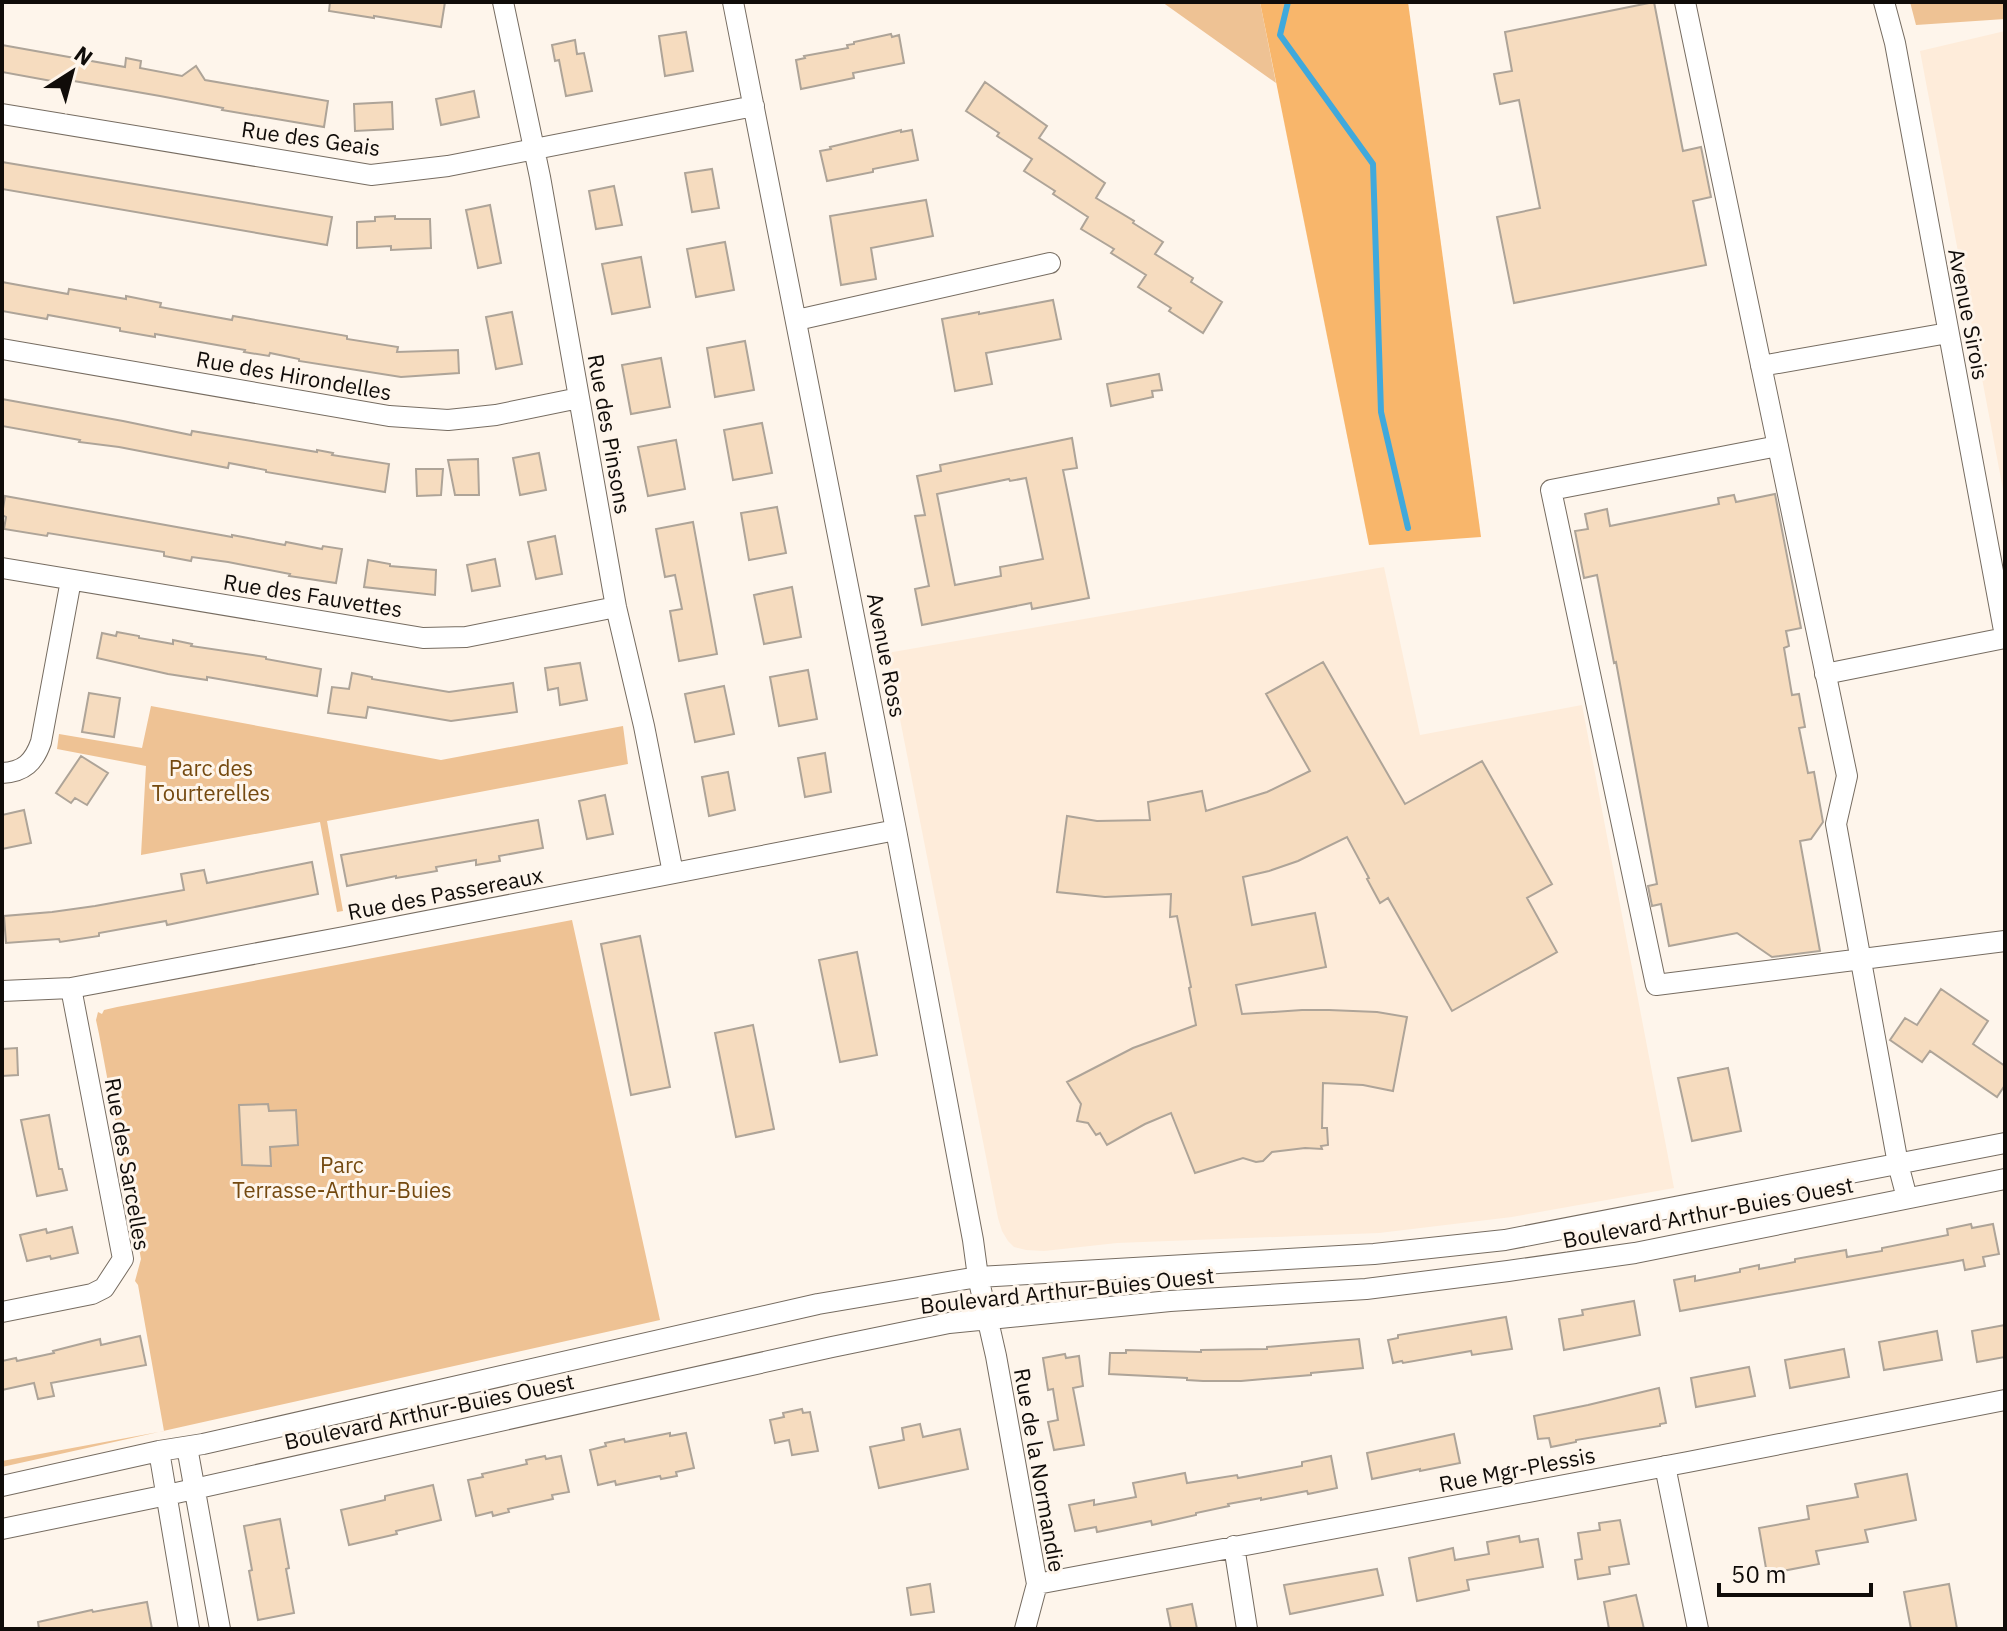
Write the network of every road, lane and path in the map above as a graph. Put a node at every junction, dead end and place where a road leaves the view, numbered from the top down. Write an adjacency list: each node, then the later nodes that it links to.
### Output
1 (503, 2): 7 (street, Rue des Pinsons)
2 (733, 2): 5 (street, Avenue Ross)
3 (1685, 2): 12 (street)
4 (1884, 2): 10 (street, Avenue Sirois)
5 (754, 106): 7 (street, Rue des Geais); 9 (street, Avenue Ross)
6 (2, 114): 7 (street, Rue des Geais)
7 (534, 150): 13 (street, Rue des Pinsons)
8 (1050, 263): 9 (street)
9 (797, 320): 23 (street, Avenue Ross)
10 (1948, 333): 12 (street); 16 (street, Avenue Sirois)
11 (2, 349): 13 (street, Rue des Hirondelles)
12 (1761, 366): 14 (street)
13 (579, 398): 19 (street, Rue des Pinsons)
14 (1778, 446): 21 (street); 26 (street)
15 (2005, 522): 16 (street)
16 (1985, 531): 20 (street, Avenue Sirois)
17 (2, 568): 18 (street, Rue des Fauvettes)
18 (71, 580): 19 (street, Rue des Fauvettes); 22 (street)
19 (616, 607): 24 (street, Rue des Pinsons)
20 (2005, 637): 21 (street)
21 (1825, 674): 26 (street)
22 (2, 773)
23 (896, 830): 24 (street, Rue des Passereaux); 33 (street, Avenue Ross)
24 (673, 873): 27 (street, Rue des Passereaux)
25 (2005, 941): 26 (street)
26 (1861, 959): 30 (street)
27 (71, 988): 28 (street, Rue des Passereaux); 34 (street, Rue des Sarcelles)
28 (2, 991)
29 (2005, 1143): 30 (street, Boulevard Arthur-Buies Ouest)
30 (1898, 1164): 32 (street); 33 (street, Boulevard Arthur-Buies Ouest)
31 (2005, 1179): 32 (street, Boulevard Arthur-Buies Ouest)
32 (1907, 1198): 35 (street, Boulevard Arthur-Buies Ouest)
33 (978, 1277): 35 (street, Avenue Ross); 37 (street, Boulevard Arthur-Buies Ouest)
34 (2, 1312)
35 (986, 1319): 41 (street, Boulevard Arthur-Buies Ouest); 45 (street, Rue de la Normandie)
36 (2005, 1400): 39 (street, Rue Mgr-Plessis)
37 (187, 1447): 38 (street, Boulevard Arthur-Buies Ouest); 41 (street)
38 (159, 1451): 40 (street, Boulevard Arthur-Buies Ouest); 42 (street)
39 (1665, 1466): 44 (street, Rue Mgr-Plessis); 50 (street)
40 (2, 1486)
41 (194, 1488): 42 (street, Boulevard Arthur-Buies Ouest); 47 (street)
42 (167, 1495): 43 (street, Boulevard Arthur-Buies Ouest); 46 (street)
43 (2, 1529)
44 (1234, 1546): 45 (street, Rue Mgr-Plessis); 49 (street)
45 (1037, 1584): 48 (street, Rue de la Normandie)
46 (189, 1629)
47 (220, 1629)
48 (1025, 1629)
49 (1247, 1629)
50 (1698, 1629)

